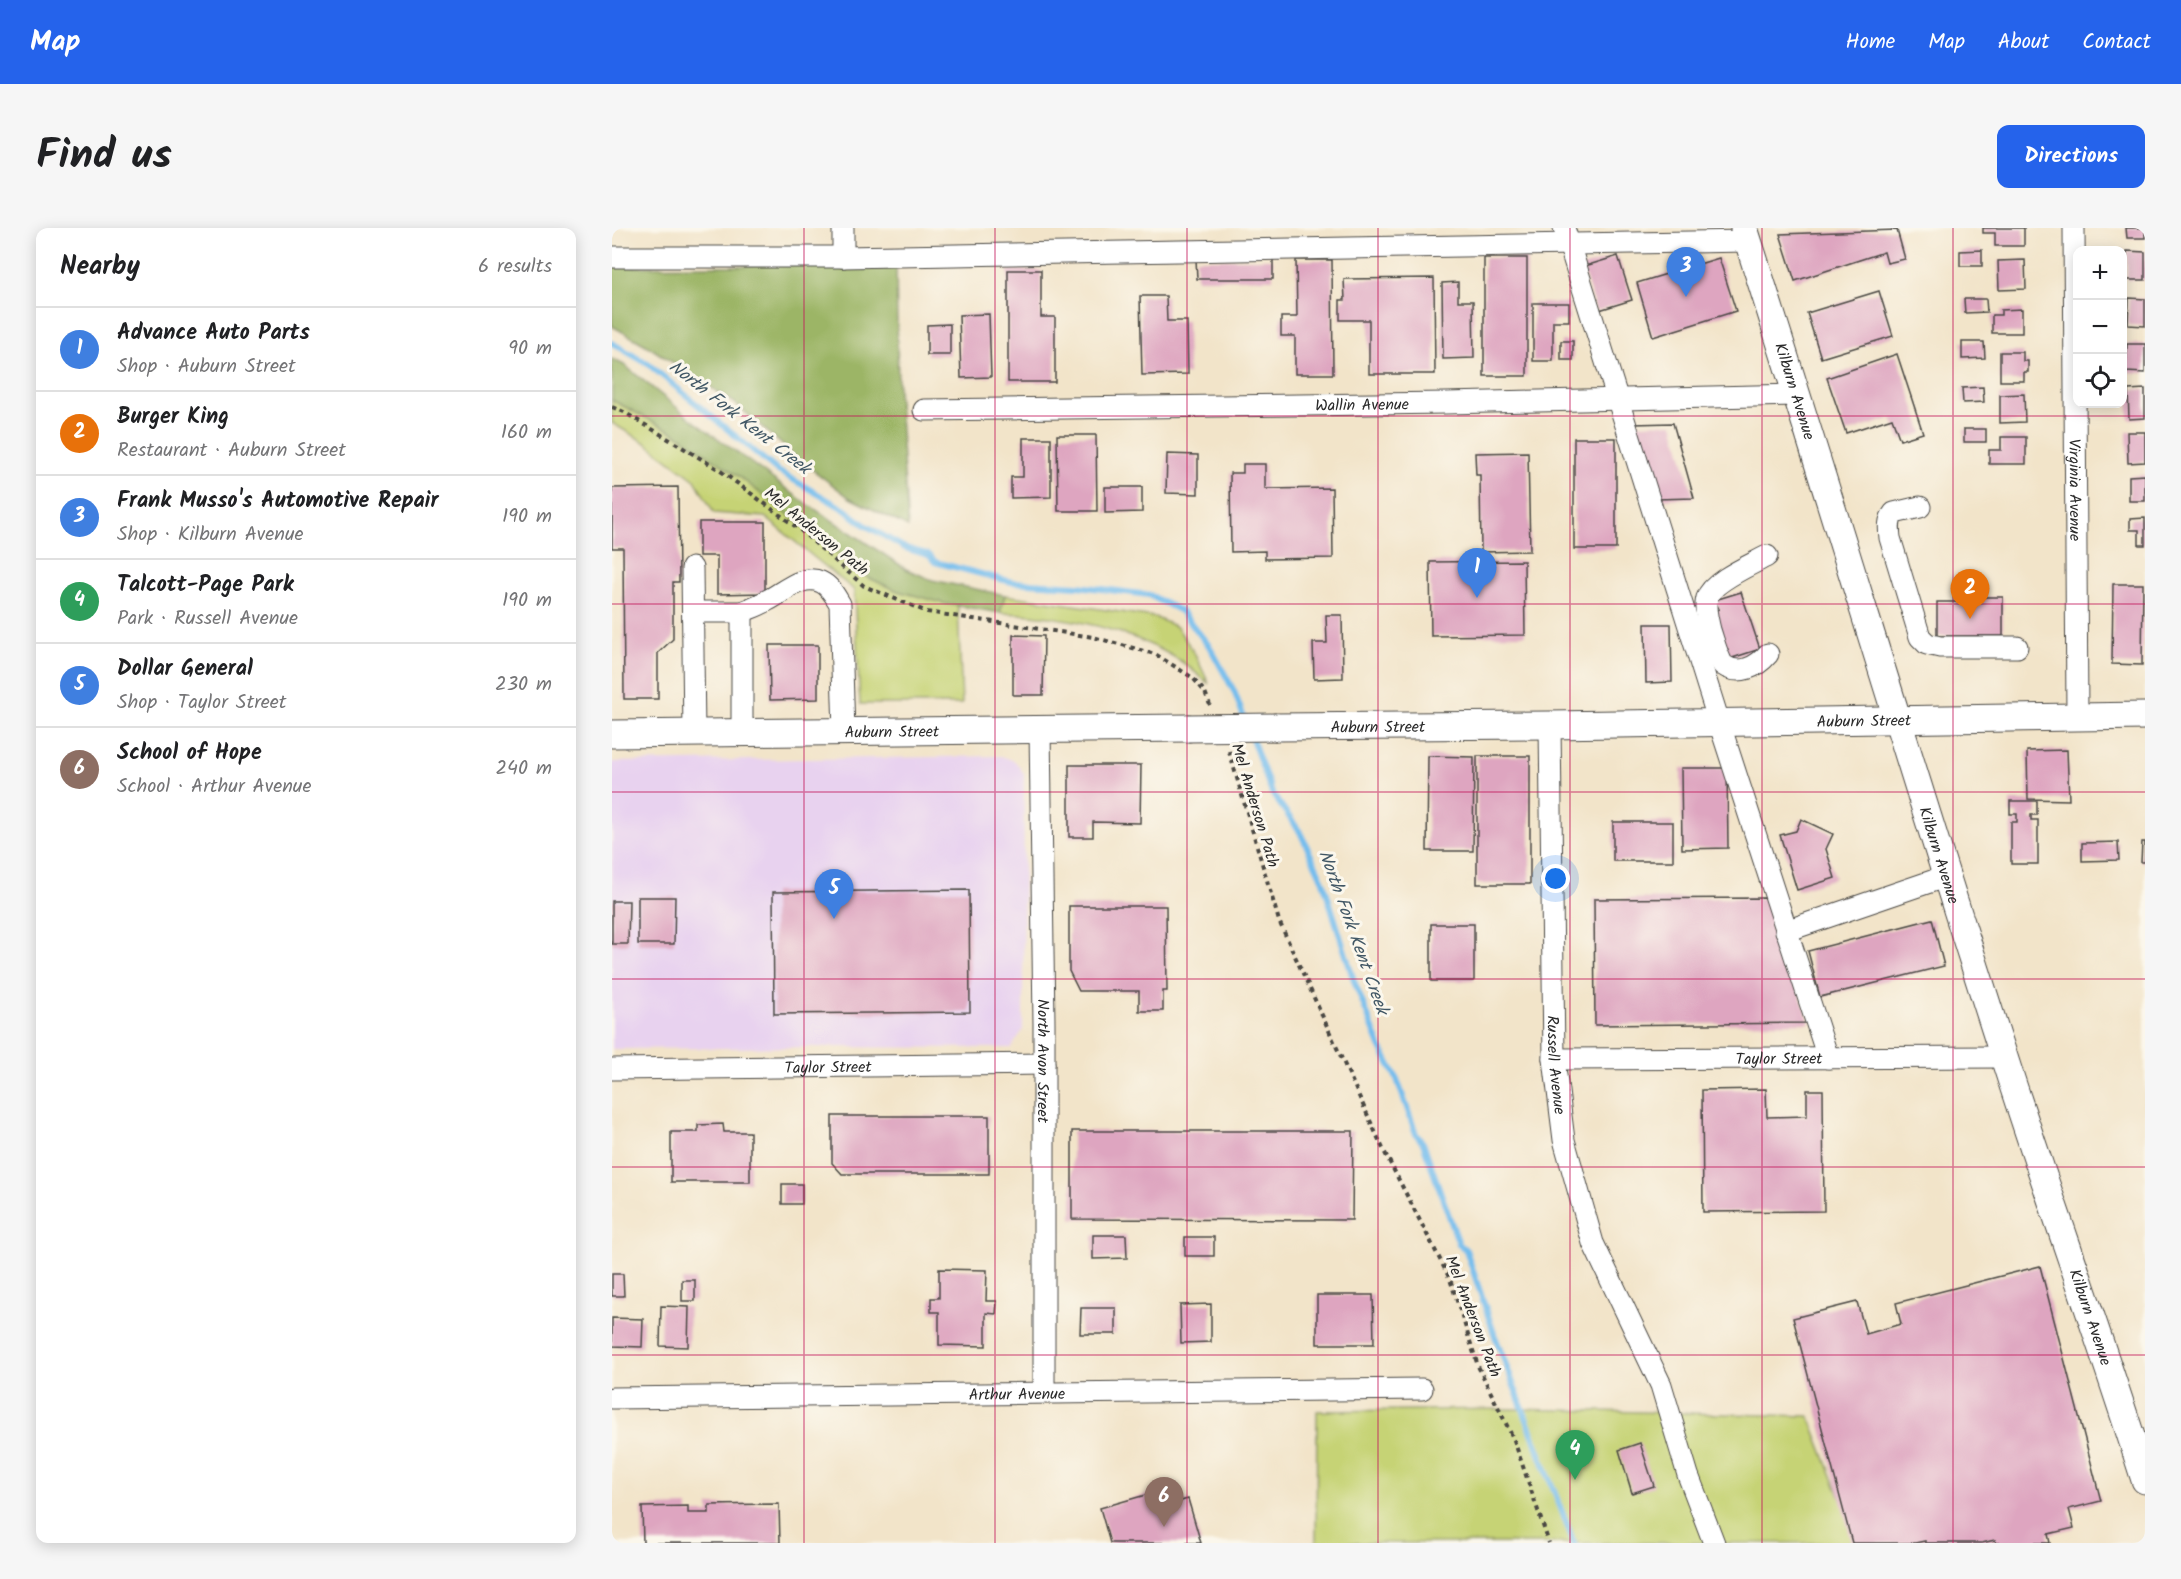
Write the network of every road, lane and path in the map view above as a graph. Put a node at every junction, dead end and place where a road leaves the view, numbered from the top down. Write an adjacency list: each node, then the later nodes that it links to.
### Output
1 (843, 228): 6 (street)
2 (2074, 228): 20 (street, Virginia Avenue)
3 (1746, 235): 4 (street); 7 (main road, Kilburn Avenue)
4 (1567, 237): 6 (street); 8 (street)
5 (612, 257): 6 (street)
6 (843, 257)
7 (1798, 395): 8 (street, Wallin Avenue); 21 (main road, Kilburn Avenue)
8 (1618, 400): 10 (street, Wallin Avenue); 22 (street)
9 (612, 407): 18 (path, Mel Anderson Path)
10 (924, 410)
11 (1920, 507): 16 (street)
12 (1767, 556): 17 (street)
13 (692, 568): 14 (street)
14 (693, 612): 15 (street); 28 (street)
15 (742, 612): 25 (street); 26 (street)
16 (2017, 647)
17 (1768, 654)
18 (1213, 712)
19 (2145, 716): 20 (main road, Auburn Street)
20 (2077, 717): 21 (main road, Auburn Street)
21 (1897, 719): 22 (main road, Auburn Street); 30 (main road, Kilburn Avenue)
22 (1719, 722): 23 (main road, Auburn Street); 31 (street)
23 (1550, 725): 24 (main road, Auburn Street, bridge); 34 (street, Russell Avenue)
24 (1040, 729): 25 (main road, Auburn Street); 35 (street, North Avon Street)
25 (844, 732): 26 (main road, Auburn Street)
26 (741, 733): 28 (main road, Auburn Street)
27 (612, 734): 28 (main road, Auburn Street)
28 (694, 734)
29 (1225, 742): 41 (path, Mel Anderson Path)
30 (1947, 876): 31 (street); 32 (main road, Kilburn Avenue)
31 (1786, 931): 33 (street)
32 (2004, 1057): 33 (street, Taylor Street); 40 (main road, Kilburn Avenue)
33 (1828, 1058): 34 (street, Taylor Street)
34 (1554, 1059): 42 (street, Russell Avenue)
35 (1044, 1064): 36 (street, Taylor Street); 38 (street, North Avon Street)
36 (612, 1070)
37 (1422, 1389): 38 (street, Arthur Avenue)
38 (1044, 1392): 39 (street, Arthur Avenue)
39 (612, 1398)
40 (2145, 1480)
41 (1549, 1543)
42 (1714, 1543)

